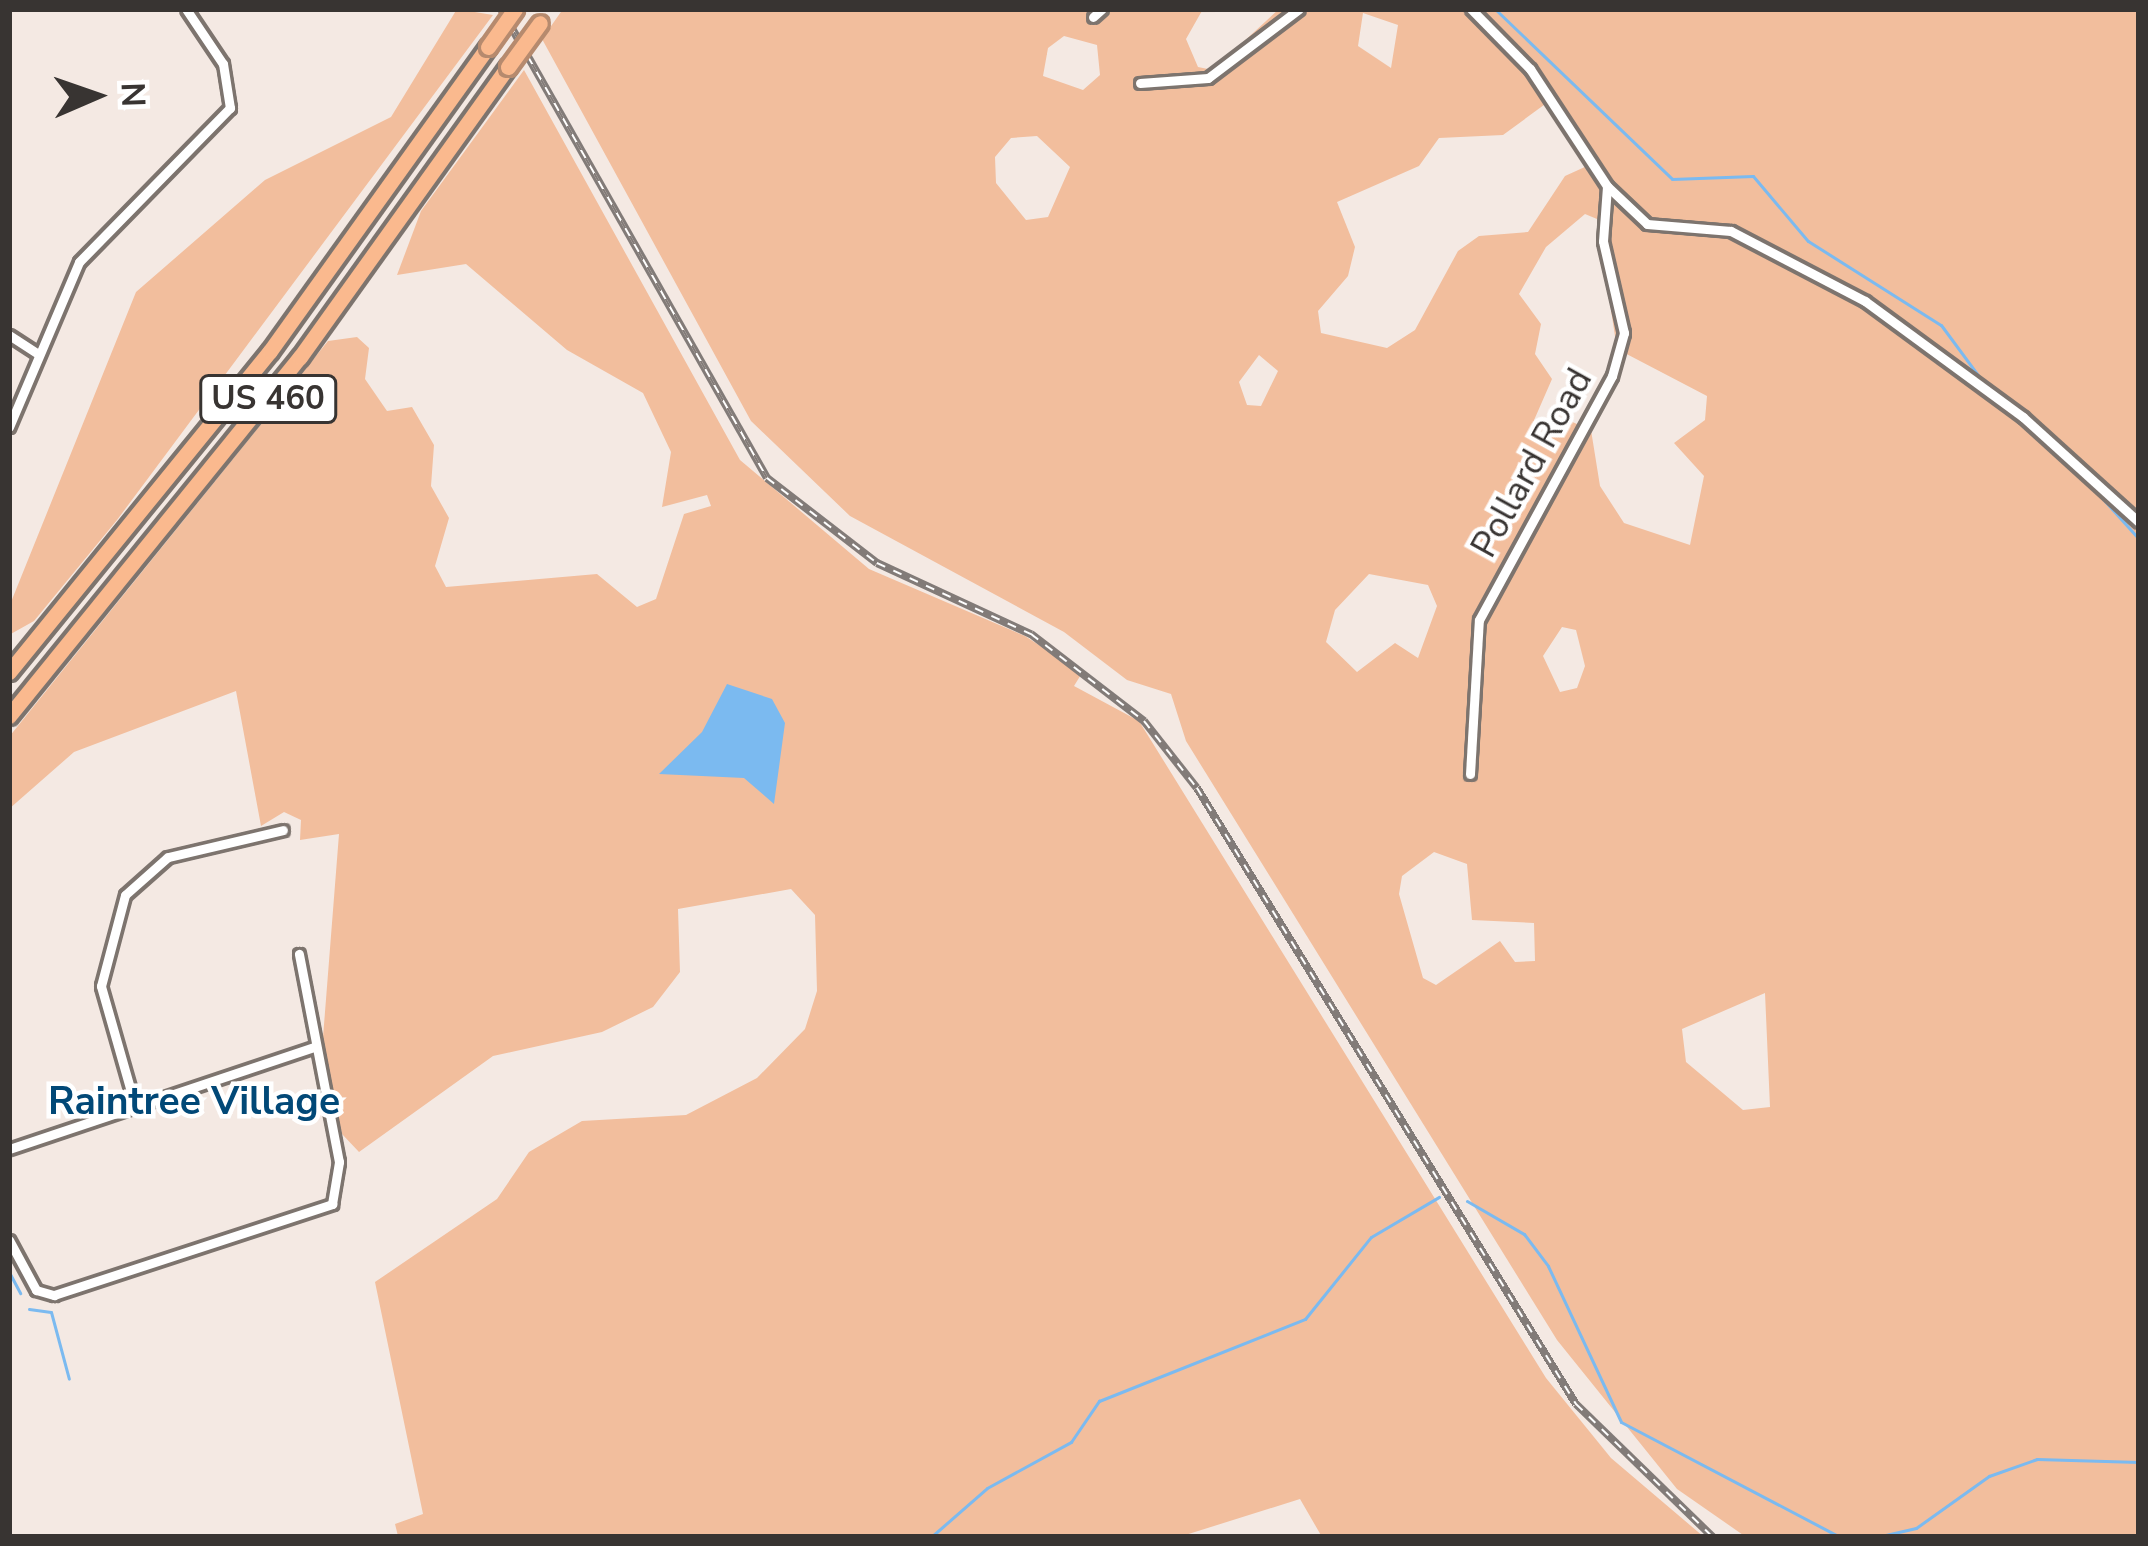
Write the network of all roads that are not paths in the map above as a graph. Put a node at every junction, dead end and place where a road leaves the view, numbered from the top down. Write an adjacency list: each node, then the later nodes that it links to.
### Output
1 (187, 9): 9 (street)
2 (515, 9): 12 (highway, US 460, bridge)
3 (1300, 9): 6 (street)
4 (1471, 9): 7 (street)
5 (545, 16): 13 (highway, US 460, bridge)
6 (1140, 83)
7 (1607, 186): 11 (street); 14 (street, Pollard Road)
8 (9, 335): 9 (street)
9 (37, 353): 10 (street)
10 (9, 427)
11 (2139, 522)
12 (9, 672)
13 (9, 716)
14 (1470, 775)
15 (283, 830): 18 (street)
16 (299, 954): 17 (street)
17 (313, 1047): 18 (street); 20 (street)
18 (136, 1109): 19 (street)
19 (9, 1150)
20 (9, 1242)

